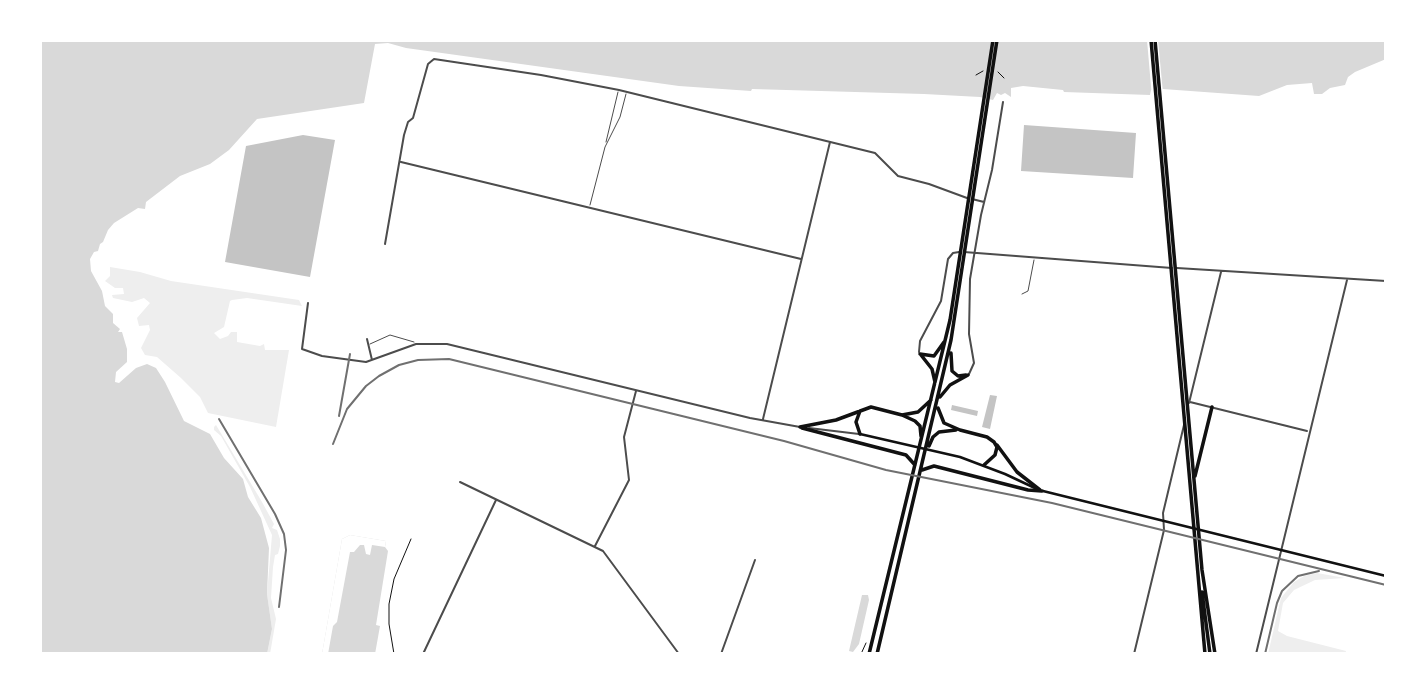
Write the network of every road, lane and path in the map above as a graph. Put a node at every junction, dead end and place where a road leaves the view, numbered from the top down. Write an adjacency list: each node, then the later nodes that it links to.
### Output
1 (995, 40): 15 (highway)
2 (1153, 40): 64 (highway); 64 (highway)
3 (618, 90): 4 (street); 7 (lane); 8 (street)
4 (627, 92): 6 (street); 7 (lane)
5 (1003, 102): 9 (street)
6 (830, 142): 9 (street); 14 (street)
7 (605, 146): 10 (lane)
8 (399, 162): 10 (street); 11 (street)
9 (984, 202): 12 (street)
10 (589, 208): 14 (street)
11 (385, 244)
12 (974, 253): 13 (street); 26 (street); 28 (street)
13 (1034, 258): 16 (street); 19 (lane)
14 (801, 259): 37 (street)
15 (961, 269): 21 (highway); 23 (highway)
16 (1221, 271): 17 (street); 33 (street)
17 (1347, 279): 18 (street); 40 (street)
18 (1386, 281)
19 (1022, 294)
20 (308, 303): 27 (street)
21 (946, 337): 26 (highway); 29 (highway)
22 (367, 339): 25 (street)
23 (951, 340): 28 (highway); 32 (highway)
24 (416, 344): 25 (lane); 27 (street); 30 (street)
25 (369, 345): 27 (street)
26 (920, 354): 29 (highway)
27 (373, 361)
28 (968, 375): 32 (highway)
29 (935, 385): 31 (highway)
30 (636, 388): 37 (street); 53 (street)
31 (932, 398): 36 (highway); 42 (highway)
32 (938, 401): 39 (highway); 44 (highway)
33 (1189, 401): 34 (street); 51 (street)
34 (1212, 407): 40 (street); 64 (highway)
35 (862, 410): 36 (highway); 38 (highway); 41 (highway)
36 (902, 415): 42 (highway)
37 (762, 420): 38 (street)
38 (800, 427): 41 (street); 45 (highway)
39 (960, 430): 43 (highway); 44 (highway)
40 (1309, 431): 54 (street)
41 (860, 434): 46 (main road)
42 (921, 442): 45 (highway)
43 (995, 443): 46 (highway); 49 (highway)
44 (925, 454): 47 (highway)
45 (915, 465): 61 (highway)
46 (984, 465): 49 (main road)
47 (922, 470): 49 (highway); 62 (highway)
48 (460, 482): 50 (street)
49 (1042, 491): 51 (main road)
50 (496, 500): 53 (street); 58 (street)
51 (1164, 521): 54 (main road); 63 (street)
52 (411, 539): 57 (path)
53 (595, 547): 59 (street)
54 (1281, 550): 56 (main road); 65 (street)
55 (755, 561): 60 (street)
56 (1386, 576)
57 (394, 654)
58 (423, 654)
59 (679, 654)
60 (720, 654)
61 (868, 654)
62 (877, 654)
63 (1134, 654)
64 (1210, 654)
65 (1255, 654)

